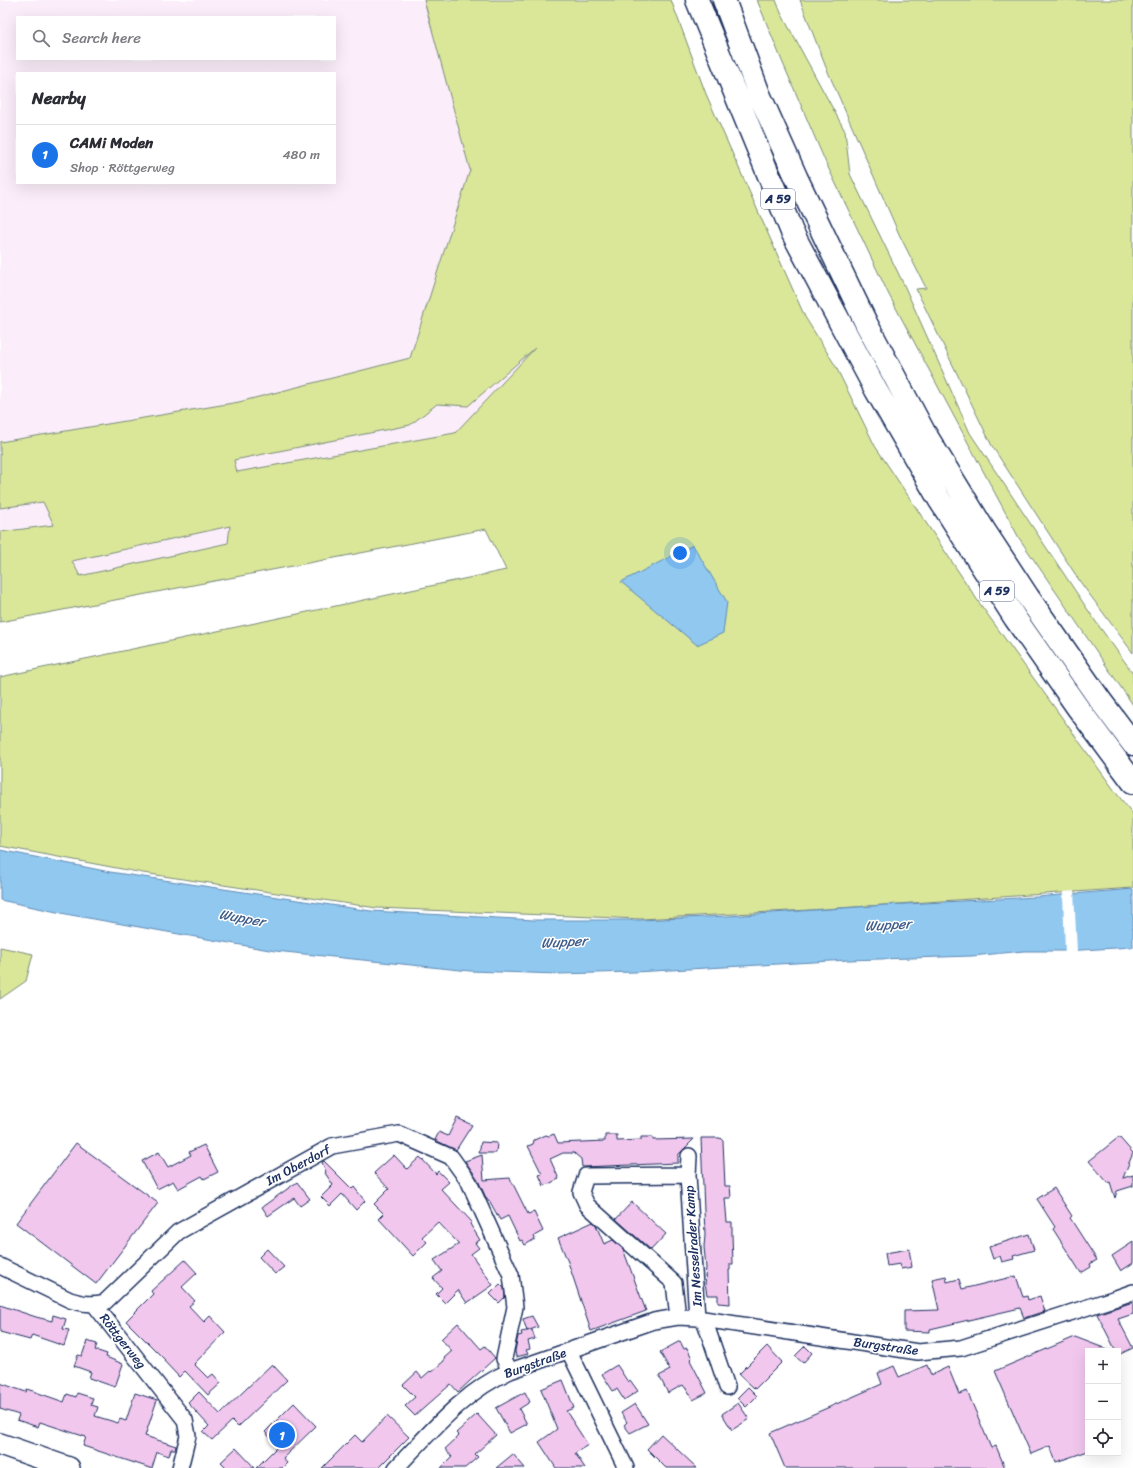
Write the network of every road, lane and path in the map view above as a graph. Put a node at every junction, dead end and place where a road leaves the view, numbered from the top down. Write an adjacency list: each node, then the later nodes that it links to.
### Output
1 (697, 0): 4 (highway, A 59)
2 (724, 0): 3 (highway, A 59)
3 (1133, 744)
4 (1133, 782)
5 (689, 1156): 6 (street, Im Nesselrader Kamp)
6 (688, 1175): 10 (street, Im Nesselrader Kamp); 11 (street, Im Nesselrader Kamp)
7 (0, 1266): 9 (street, Röttgerweg)
8 (1133, 1292): 11 (street, Burgstraße)
9 (94, 1304): 13 (street, Im Oberdorf); 17 (street, Röttgerweg)
10 (678, 1317): 11 (street, Burgstraße); 12 (street, Burgstraße)
11 (701, 1318): 14 (street)
12 (569, 1351): 13 (street, Burgstraße); 19 (street)
13 (510, 1370): 18 (street, Burgstraße)
14 (727, 1387)
15 (0, 1444): 16 (main road)
16 (69, 1468)
17 (180, 1468)
18 (396, 1468)
19 (626, 1468)

